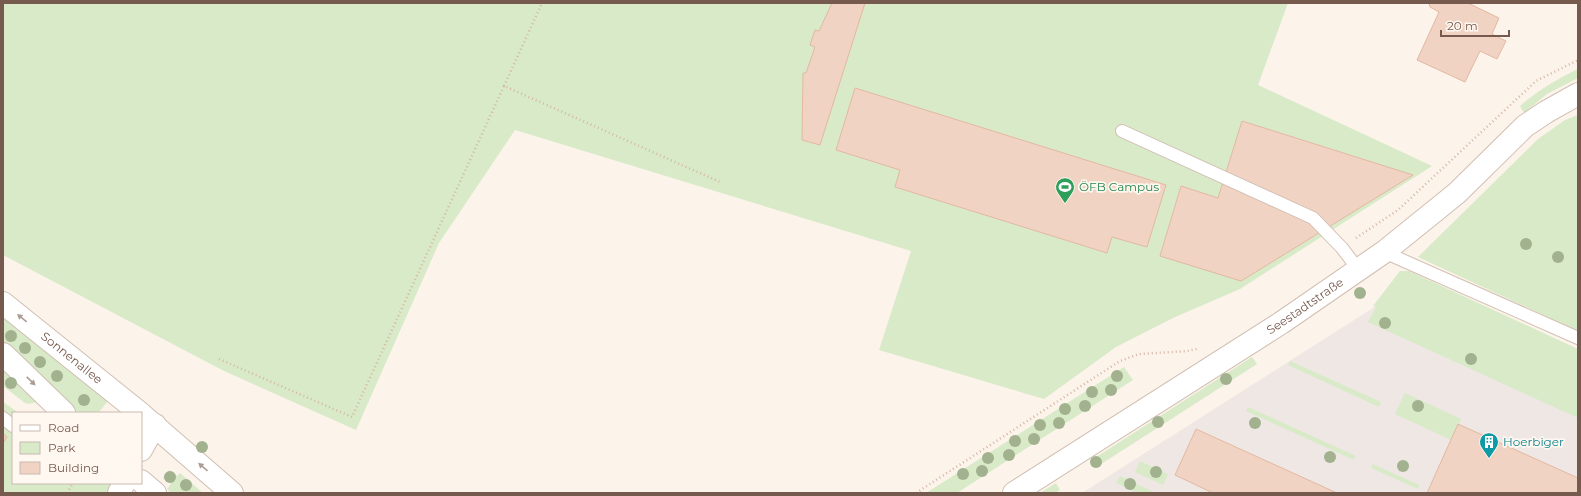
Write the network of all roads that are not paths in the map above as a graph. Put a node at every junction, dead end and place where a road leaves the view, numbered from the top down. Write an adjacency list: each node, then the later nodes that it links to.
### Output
1 (1578, 94): 3 (street, Seestadtstraße)
2 (1122, 131): 4 (lane)
3 (1384, 252): 4 (street, Seestadtstraße); 6 (lane)
4 (1358, 269): 19 (street, Seestadtstraße)
5 (3, 303): 9 (street, Sonnenallee, one-way to 5)
6 (1578, 338)
7 (3, 354): 8 (street, one-way to 8)
8 (63, 412)
9 (139, 412)
10 (145, 417): 13 (street); 18 (street, Sonnenallee, one-way to 10)
11 (3, 418): 12 (lane)
12 (12, 425)
13 (142, 442)
14 (142, 482): 17 (street)
15 (124, 484): 16 (street)
16 (119, 493)
17 (155, 493)
18 (232, 493)
19 (1014, 493)

